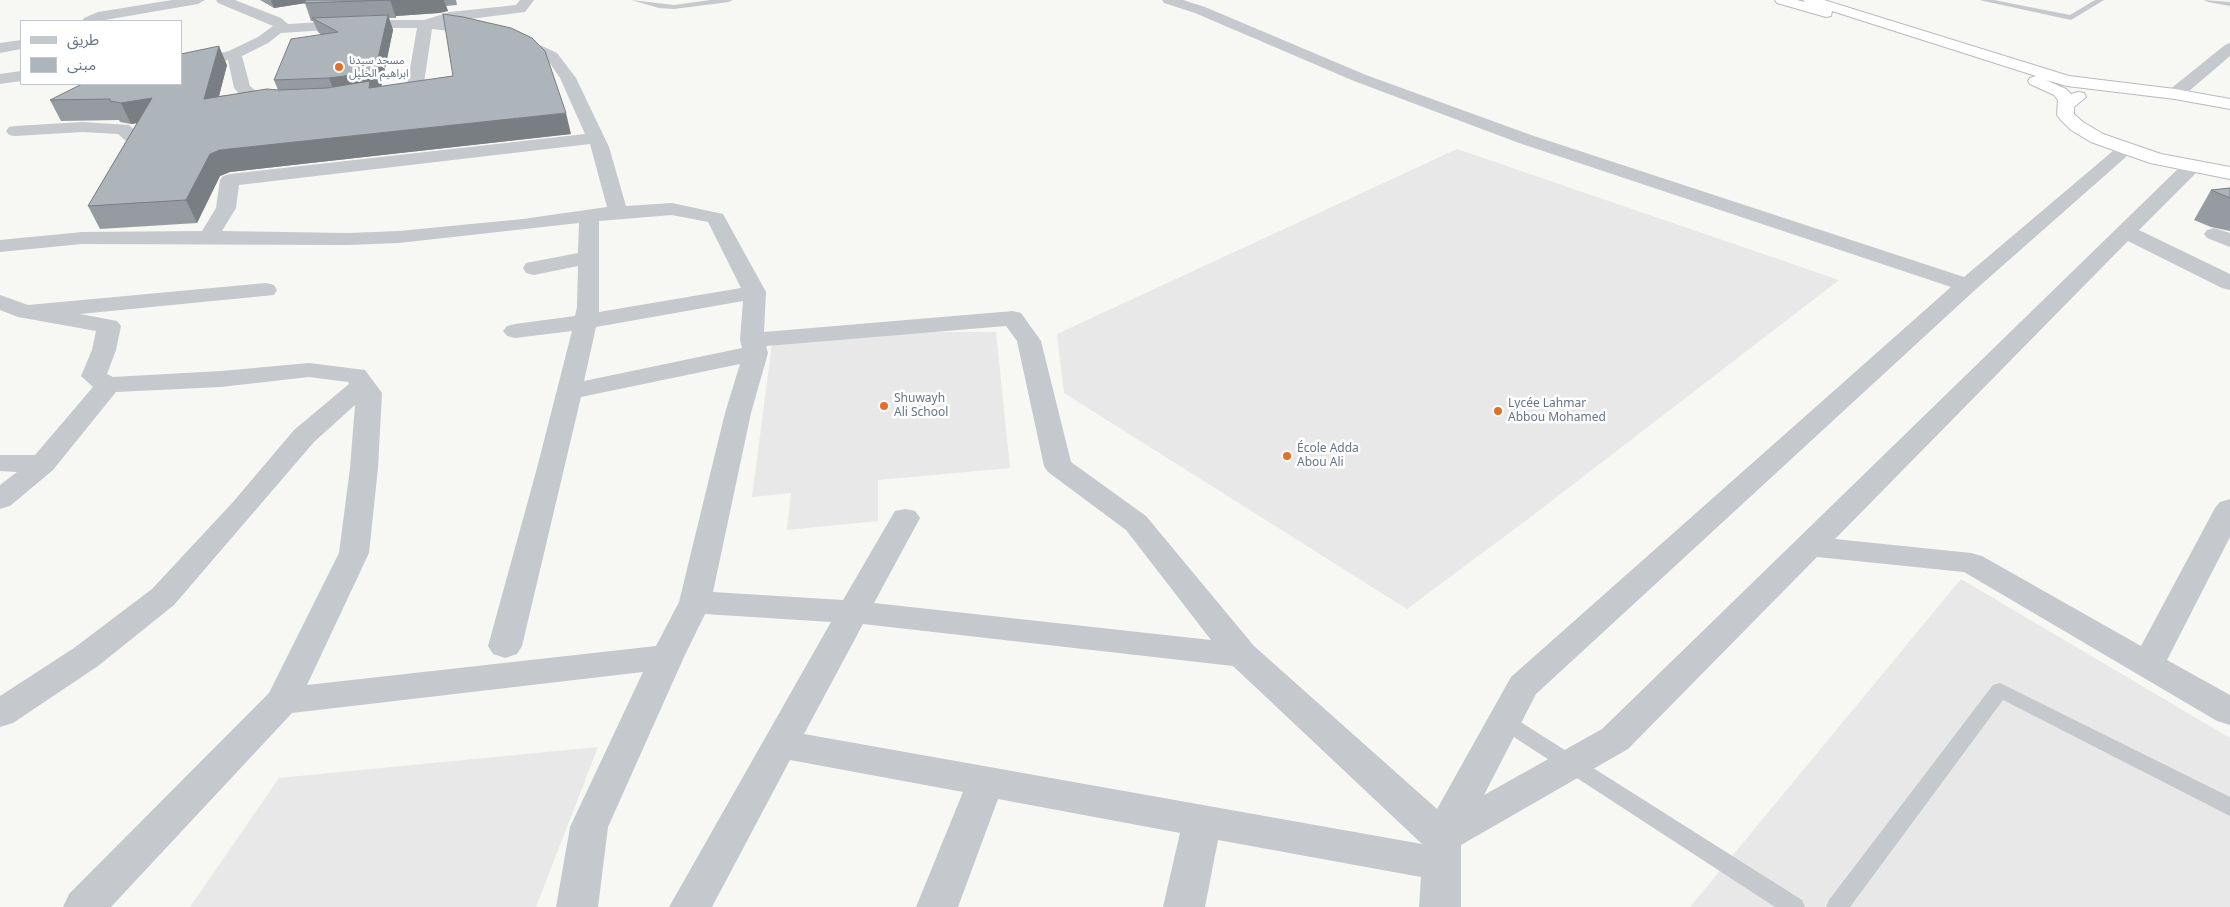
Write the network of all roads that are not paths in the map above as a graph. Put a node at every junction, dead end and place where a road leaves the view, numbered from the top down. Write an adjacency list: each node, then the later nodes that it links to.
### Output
1 (198, 0): 15 (street)
2 (223, 0): 17 (street)
3 (527, 0): 16 (street)
4 (635, 0): 7 (lane)
5 (668, 0): 6 (lane)
6 (673, 0)
7 (729, 0)
8 (1169, 0): 46 (street)
9 (1782, 0): 30 (highway)
10 (1810, 0): 25 (highway)
11 (1983, 0): 12 (lane)
12 (2100, 0)
13 (2208, 0): 14 (lane)
14 (2230, 4)
15 (91, 20)
16 (425, 24): 17 (street); 27 (street); 33 (street)
17 (280, 29): 21 (street)
18 (20, 44): 19 (street)
19 (0, 48)
20 (2230, 48): 26 (street)
21 (234, 54): 22 (street); 28 (street)
22 (182, 68)
23 (20, 76): 24 (street)
24 (0, 79)
25 (2149, 92): 26 (highway); 30 (highway)
26 (2175, 94): 29 (highway)
27 (370, 96)
28 (296, 103)
29 (2230, 104)
30 (2065, 106): 34 (highway)
31 (49, 112): 32 (street)
32 (8, 135): 37 (street)
33 (596, 138): 38 (street); 41 (street)
34 (2126, 149): 35 (highway); 46 (street)
35 (2191, 167): 36 (highway); 40 (street)
36 (2230, 173)
37 (114, 182)
38 (618, 212): 39 (street); 48 (street)
39 (589, 216): 41 (street); 43 (street)
40 (2126, 232): 45 (street); 61 (street)
41 (208, 238): 42 (street)
42 (0, 246)
43 (589, 258): 44 (street); 50 (street)
44 (534, 268)
45 (2230, 283)
46 (1967, 285): 71 (street)
47 (266, 290): 49 (street)
48 (755, 292): 50 (street); 52 (street)
49 (13, 307): 53 (street)
50 (585, 322): 51 (street); 55 (street)
51 (515, 331)
52 (754, 346): 55 (street); 62 (street); 65 (street)
53 (108, 384): 54 (street); 57 (street)
54 (363, 385): 68 (street); 70 (street)
55 (569, 392): 64 (street)
56 (0, 463): 57 (street)
57 (43, 464): 58 (street)
58 (0, 500)
59 (2230, 508): 66 (street)
60 (905, 518): 63 (street)
61 (1810, 546): 69 (street); 73 (street)
62 (695, 602): 63 (street); 67 (street)
63 (853, 612): 65 (street); 72 (street)
64 (505, 646)
65 (1242, 655): 77 (street)
66 (2153, 655)
67 (667, 657): 68 (street); 79 (street)
68 (282, 701): 78 (street)
69 (2230, 712)
70 (0, 714)
71 (1504, 720): 73 (lane); 77 (street)
72 (780, 744): 74 (street); 80 (street)
73 (1570, 763): 77 (street); 84 (lane)
74 (986, 781): 76 (street); 81 (street)
75 (2230, 807): 85 (lane)
76 (1202, 821): 77 (street); 82 (street)
77 (1441, 850): 83 (street)
78 (84, 907)
79 (577, 907)
80 (690, 907)
81 (937, 907)
82 (1184, 907)
83 (1440, 907)
84 (1794, 907)
85 (1837, 907)

